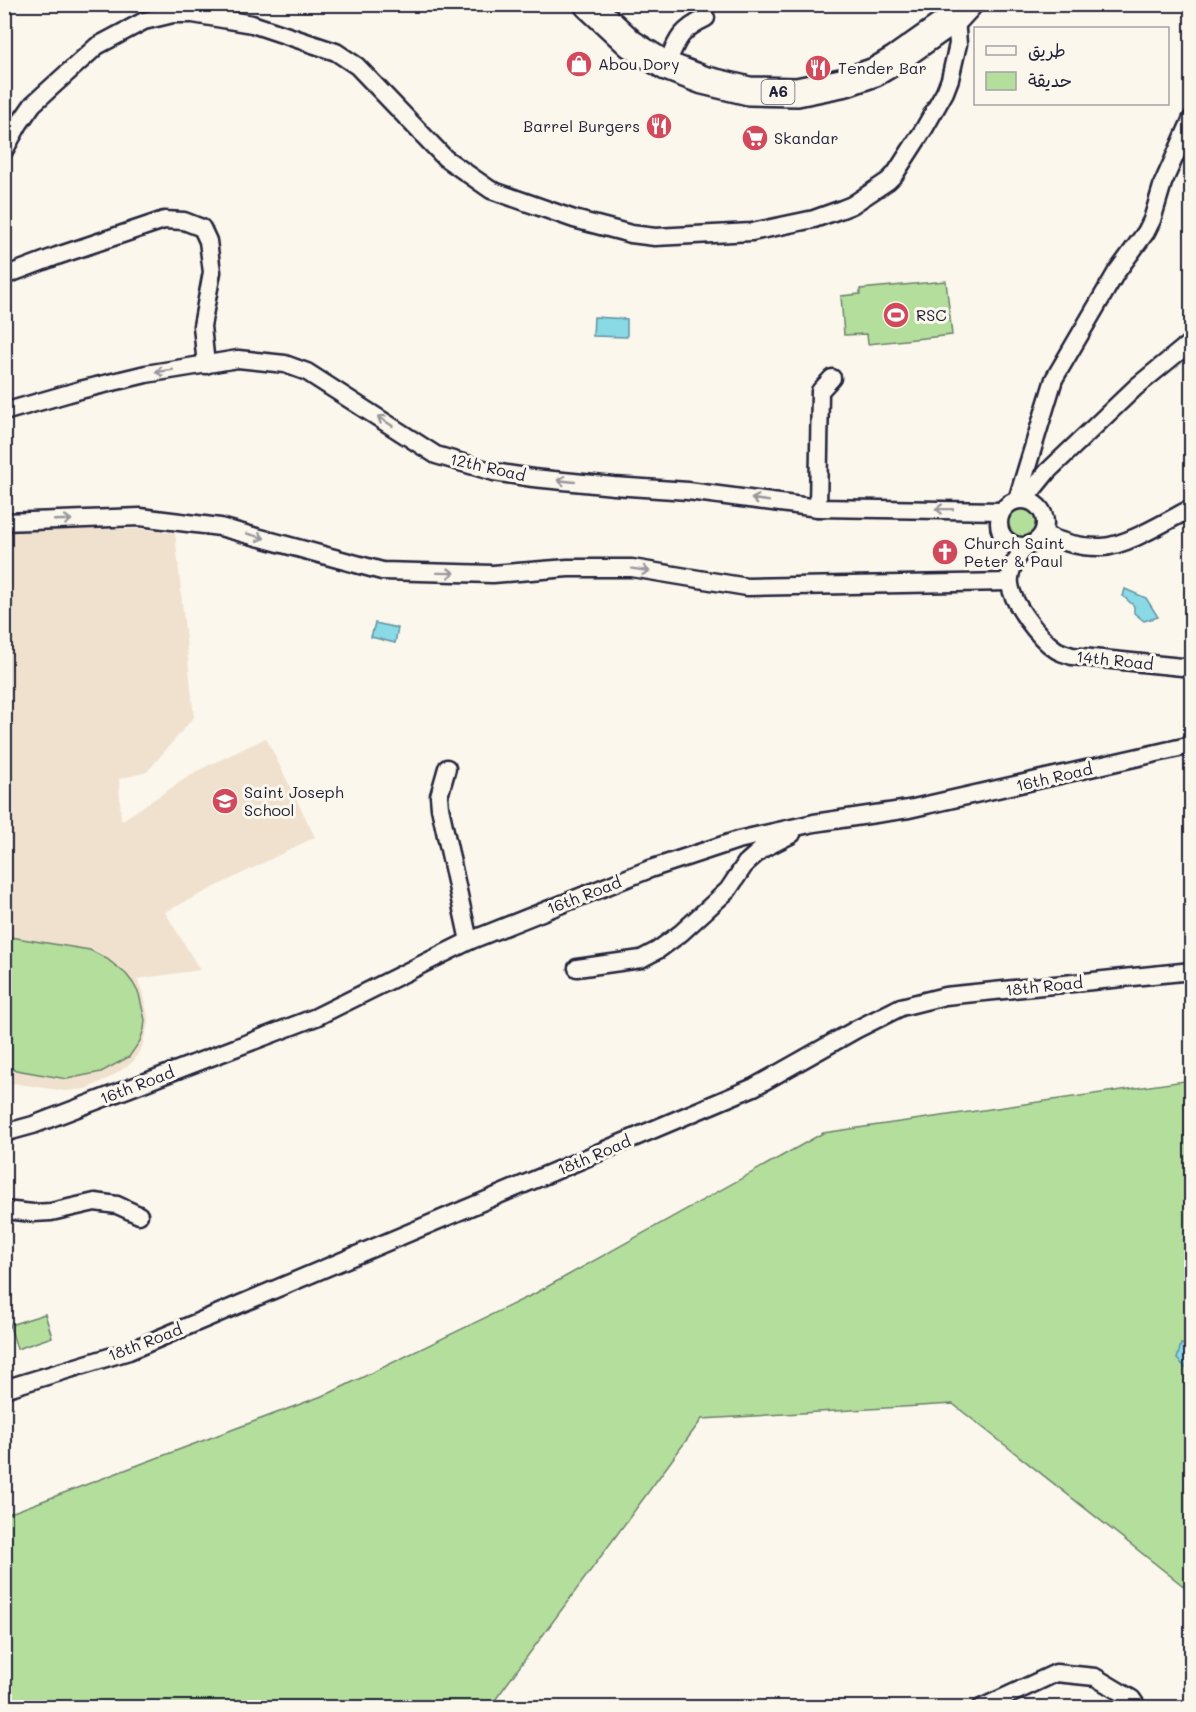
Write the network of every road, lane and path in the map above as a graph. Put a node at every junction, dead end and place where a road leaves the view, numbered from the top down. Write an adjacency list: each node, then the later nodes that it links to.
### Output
1 (588, 4): 4 (highway, A6)
2 (962, 11): 4 (highway, A6); 6 (street)
3 (706, 18): 4 (street)
4 (666, 66)
5 (1191, 118): 12 (street)
6 (4, 151)
7 (4, 276): 9 (street)
8 (1191, 341): 12 (street)
9 (206, 365): 11 (street, 12th Road, one-way to 11); 13 (street, 12th Road, one-way to 9)
10 (832, 378): 13 (street)
11 (4, 412)
12 (1021, 500): 15 (street); 17 (street)
13 (818, 508): 15 (street, 12th Road, one-way to 13)
14 (1191, 508): 17 (street)
15 (1002, 511): 18 (street)
16 (4, 522): 19 (street, one-way to 19)
17 (1043, 534): 18 (street)
18 (1026, 546): 19 (street)
19 (1009, 582): 20 (street, 14th Road)
20 (1191, 668)
21 (1191, 745): 23 (street, 16th Road)
22 (447, 768): 24 (street)
23 (814, 823): 24 (street, 16th Road); 25 (street)
24 (469, 941): 27 (street, 16th Road)
25 (577, 968)
26 (1191, 971): 30 (street, 18th Road)
27 (4, 1132)
28 (4, 1210): 29 (street)
29 (139, 1215)
30 (4, 1389)
31 (981, 1707): 32 (street)
32 (1138, 1707)

